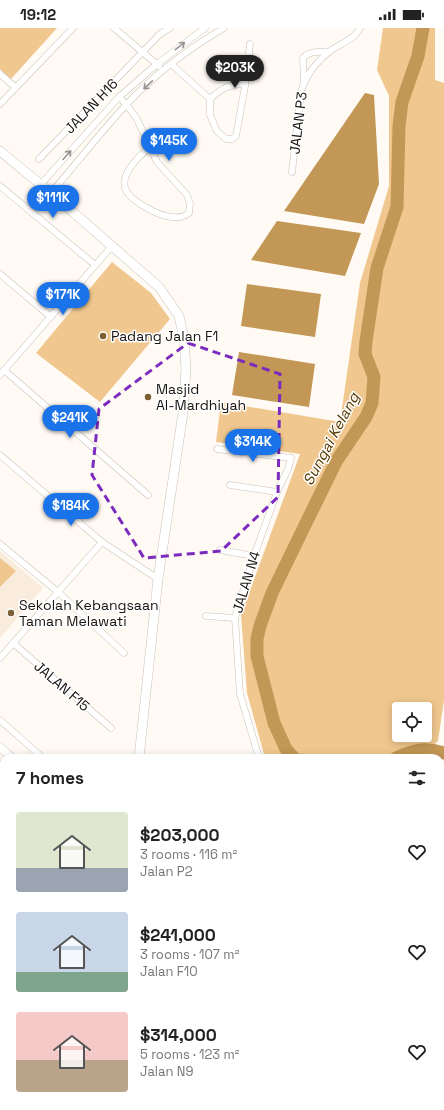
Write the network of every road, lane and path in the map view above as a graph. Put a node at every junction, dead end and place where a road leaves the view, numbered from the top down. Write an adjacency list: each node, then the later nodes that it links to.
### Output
1 (73, 28): 16 (street)
2 (114, 28): 8 (street)
3 (170, 28): 8 (street, JALAN H16)
4 (205, 28): 10 (street, one-way to 4)
5 (224, 28): 11 (street)
6 (360, 28): 9 (street, JALAN P3)
7 (250, 44): 15 (street)
8 (142, 52): 10 (street); 23 (street, JALAN H16)
9 (330, 52): 14 (street, JALAN P3); 14 (street)
10 (157, 64): 12 (street); 17 (street)
11 (170, 64): 12 (street); 18 (street)
12 (163, 70): 20 (street, one-way to 20)
13 (0, 74): 16 (street)
14 (304, 81): 24 (street, JALAN P3)
15 (244, 83): 18 (street); 18 (street)
16 (16, 88): 19 (street)
17 (119, 97): 20 (street); 25 (street, one-way to 17)
18 (210, 99)
19 (0, 104)
20 (126, 104): 21 (street); 27 (street)
21 (151, 147): 21 (street)
22 (0, 151): 25 (main road)
23 (39, 159)
24 (292, 172)
25 (41, 184): 27 (main road)
26 (0, 186): 29 (street)
27 (51, 193): 28 (main road)
28 (112, 246): 29 (street); 42 (main road)
29 (95, 266): 31 (street)
30 (0, 274): 31 (street)
31 (51, 316): 32 (street)
32 (2, 372): 37 (street)
33 (217, 449): 36 (street, JALAN N4)
34 (0, 455): 38 (street)
35 (230, 485): 36 (street)
36 (277, 492): 41 (street, JALAN N4)
37 (148, 495)
38 (102, 542): 42 (street); 43 (street)
39 (0, 544): 43 (street)
40 (220, 550): 41 (street)
41 (254, 556): 45 (street, JALAN N4)
42 (158, 579): 54 (main road)
43 (58, 592): 46 (street); 47 (street)
44 (206, 616): 45 (street)
45 (235, 618): 55 (street, JALAN N4)
46 (13, 643): 48 (street); 50 (street, JALAN F15)
47 (124, 653)
48 (0, 658)
49 (0, 720): 53 (street)
50 (111, 728)
51 (0, 747): 52 (street)
52 (8, 754)
53 (38, 754)
54 (139, 754)
55 (258, 754)

